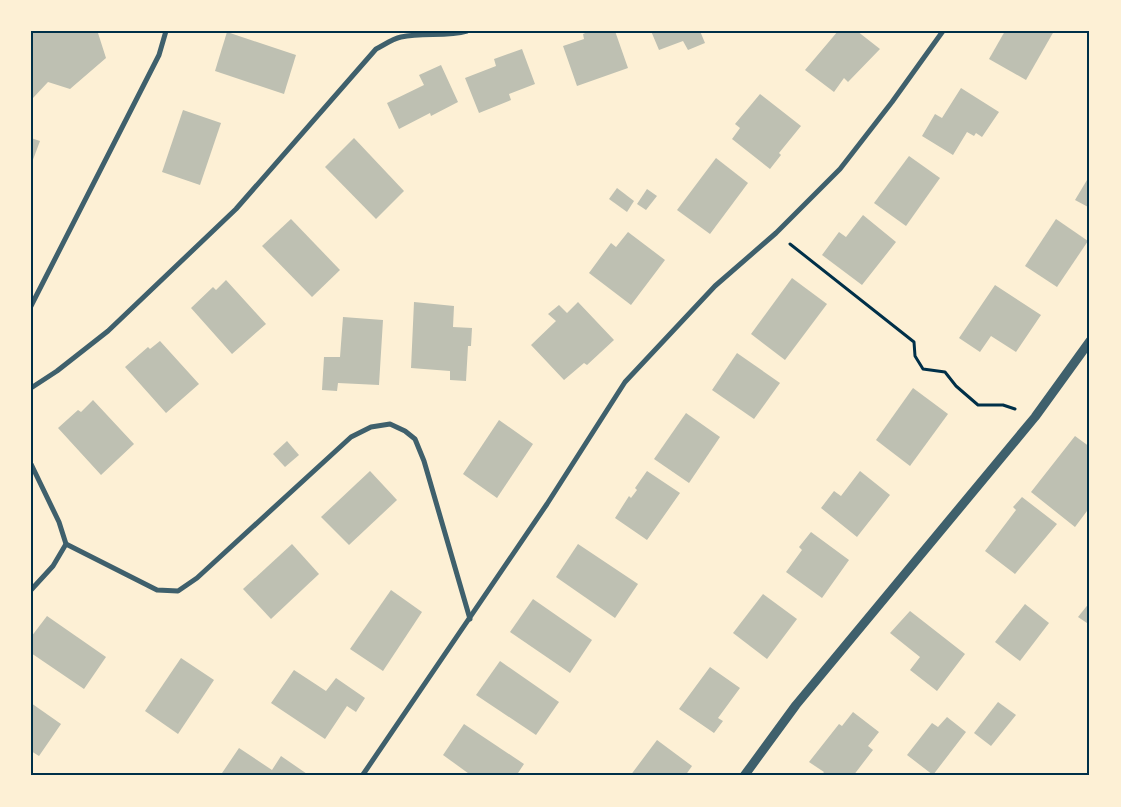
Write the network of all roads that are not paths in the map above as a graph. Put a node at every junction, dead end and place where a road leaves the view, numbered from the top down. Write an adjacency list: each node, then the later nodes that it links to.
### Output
1 (166, 31): 4 (street)
2 (467, 31): 6 (street)
3 (943, 31): 10 (street)
4 (31, 306)
5 (1090, 341): 12 (street)
6 (31, 388)
7 (31, 464): 8 (street)
8 (66, 544): 9 (street); 10 (street)
9 (31, 590)
10 (470, 619): 11 (street)
11 (362, 776)
12 (744, 776)

